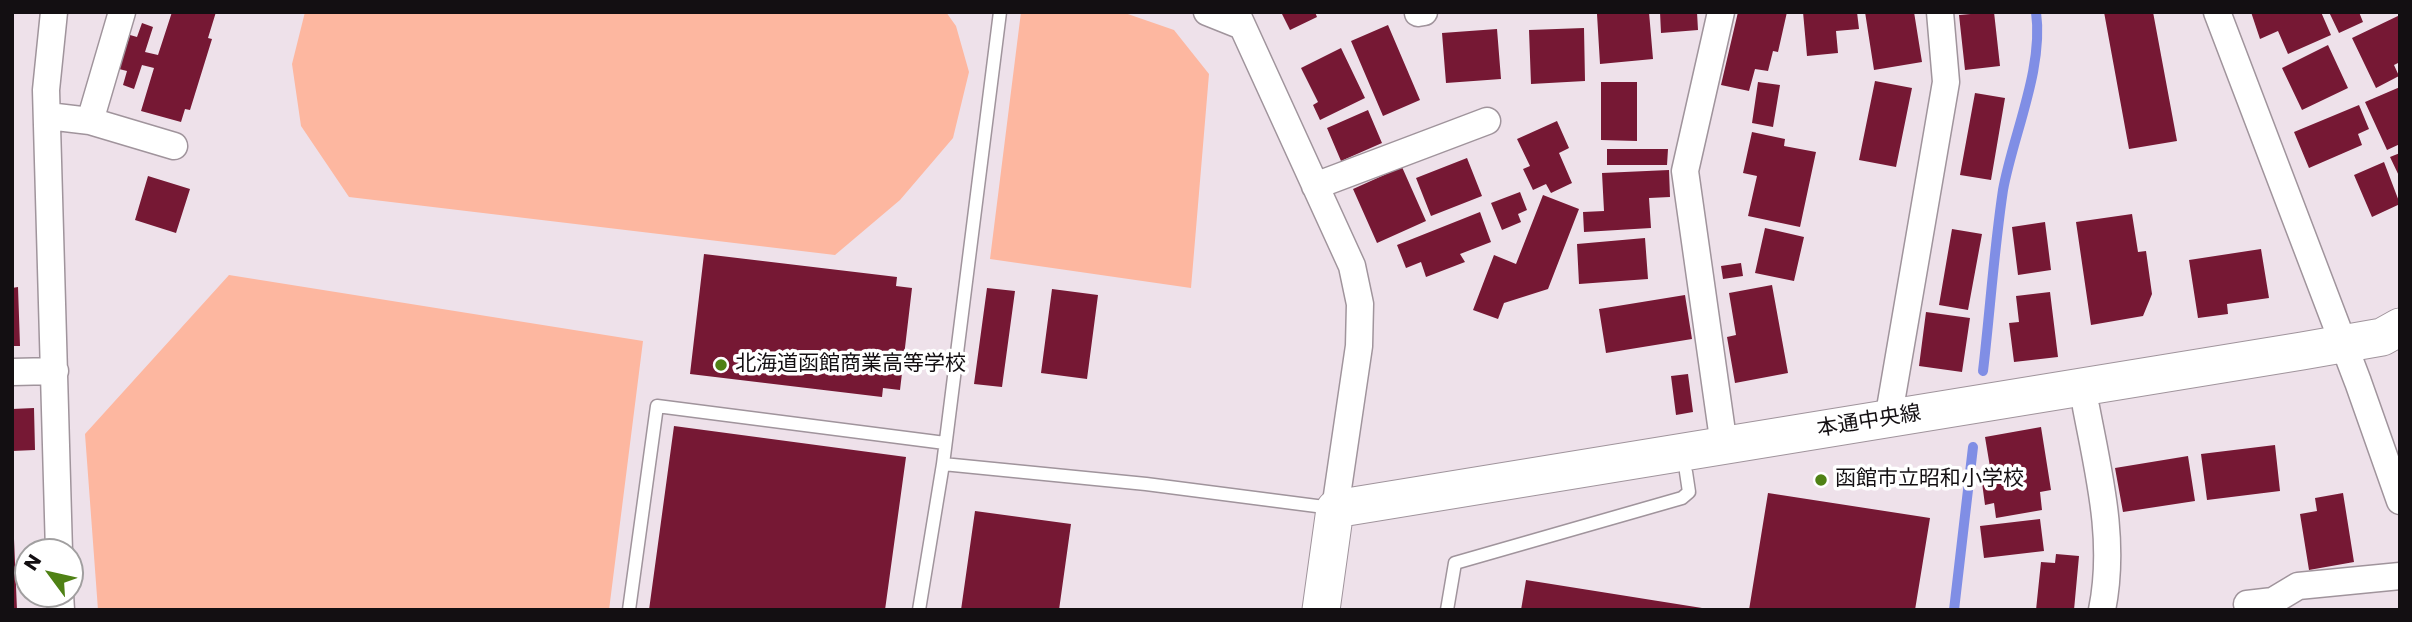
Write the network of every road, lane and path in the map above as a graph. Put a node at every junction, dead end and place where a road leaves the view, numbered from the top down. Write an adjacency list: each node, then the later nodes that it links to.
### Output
1 (54, 12): 11 (street)
2 (122, 12): 12 (street)
3 (1000, 12): 22 (lane)
4 (1208, 12): 10 (street)
5 (1424, 12): 9 (street)
6 (1721, 12): 23 (street)
7 (1940, 12): 21 (street)
8 (2217, 12): 17 (street)
9 (1418, 13)
10 (1239, 19): 15 (street)
11 (48, 116): 12 (street); 18 (street)
12 (90, 121): 14 (street)
13 (1487, 121): 15 (street)
14 (174, 146)
15 (1315, 186): 27 (street)
16 (2400, 327): 17 (street, 本通中央線)
17 (2343, 344): 21 (street, 本通中央線); 26 (street)
18 (55, 371): 19 (street); 28 (street)
19 (12, 372)
20 (2086, 407): 35 (street)
21 (1888, 419): 23 (street, 本通中央線)
22 (945, 443): 24 (lane); 31 (lane)
23 (1724, 446): 27 (street, 本通中央線)
24 (943, 464): 27 (lane); 32 (lane)
25 (1686, 472): 34 (lane)
26 (2400, 501)
27 (1335, 509): 33 (street)
28 (59, 538)
29 (2400, 576): 30 (street)
30 (2247, 604)
31 (629, 610)
32 (919, 610)
33 (1321, 610)
34 (1447, 610)
35 (2102, 610)

